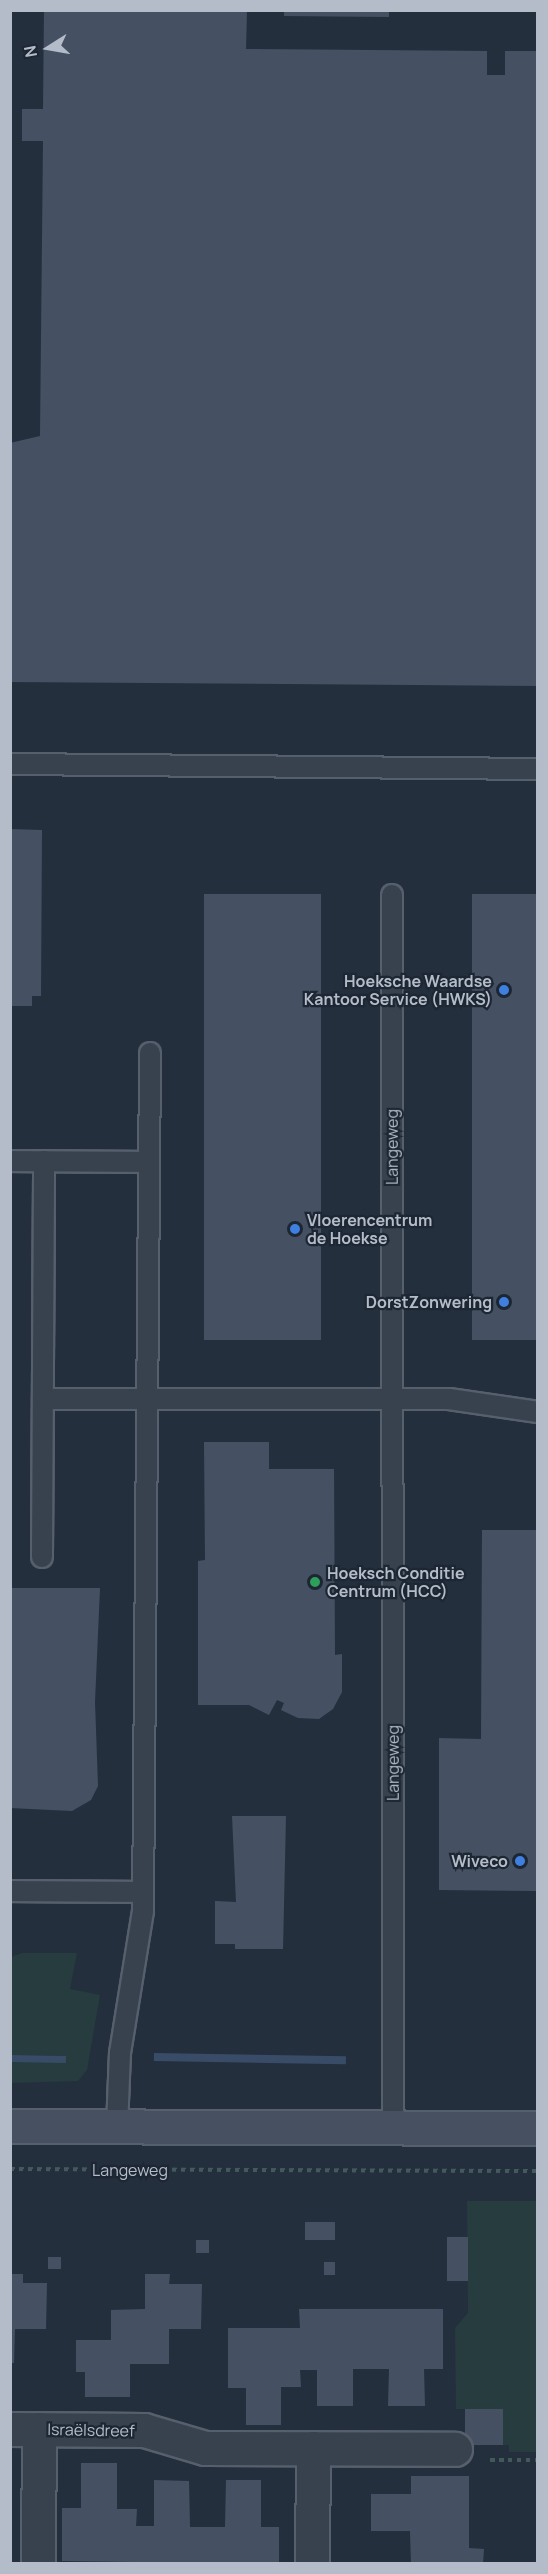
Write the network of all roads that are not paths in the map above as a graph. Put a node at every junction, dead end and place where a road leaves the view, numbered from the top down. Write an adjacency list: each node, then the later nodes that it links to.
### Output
1 (10, 764): 2 (lane)
2 (537, 769)
3 (392, 895): 10 (lane, Langeweg)
4 (150, 1053): 7 (lane)
5 (10, 1161): 6 (lane)
6 (44, 1161): 7 (lane); 8 (lane)
7 (149, 1162): 9 (lane)
8 (43, 1399): 9 (lane); 12 (lane)
9 (147, 1399): 10 (lane); 14 (lane)
10 (392, 1399): 11 (lane); 17 (lane, Langeweg)
11 (537, 1412)
12 (42, 1557)
13 (10, 1891): 14 (lane)
14 (143, 1892): 16 (lane)
15 (10, 2126): 16 (main road)
16 (117, 2127): 17 (main road)
17 (393, 2128): 18 (main road)
18 (537, 2128)
19 (25, 2429): 20 (street, Israëlsdreef); 22 (street)
20 (313, 2448): 21 (street, Israëlsdreef); 23 (street)
21 (455, 2449)
22 (38, 2564)
23 (312, 2564)

